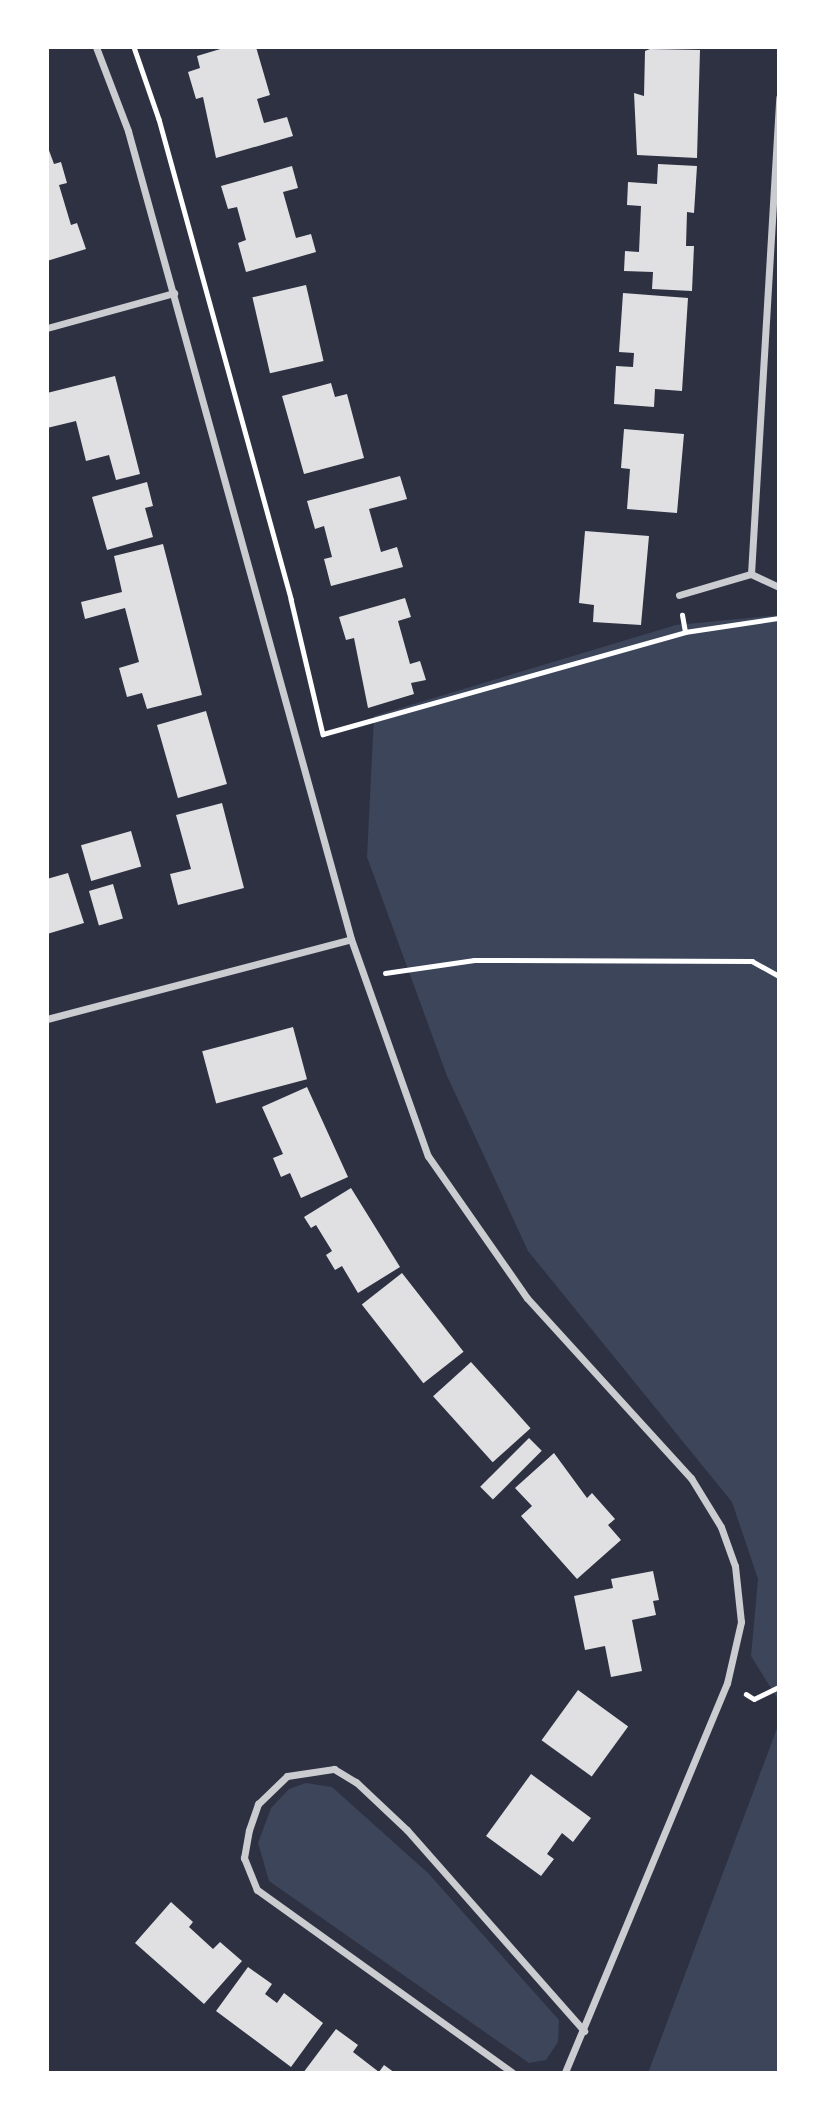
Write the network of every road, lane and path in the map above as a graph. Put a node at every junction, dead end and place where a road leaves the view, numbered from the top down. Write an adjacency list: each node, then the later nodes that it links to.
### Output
1 (96, 47): 4 (street)
2 (134, 47): 11 (path)
3 (779, 99): 6 (street)
4 (174, 293): 5 (street); 12 (street)
5 (47, 328)
6 (751, 574): 7 (street); 8 (street)
7 (779, 587)
8 (679, 595): 10 (path)
9 (779, 618): 10 (path)
10 (685, 632): 11 (path)
11 (323, 734): 12 (path)
12 (295, 741): 13 (street)
13 (351, 939): 14 (street); 16 (street)
14 (363, 976): 15 (path); 17 (street)
15 (779, 976)
16 (47, 1019)
17 (727, 1683): 18 (path); 19 (street)
18 (779, 1688)
19 (584, 2031): 20 (street); 21 (street)
20 (513, 2073)
21 (565, 2073)

